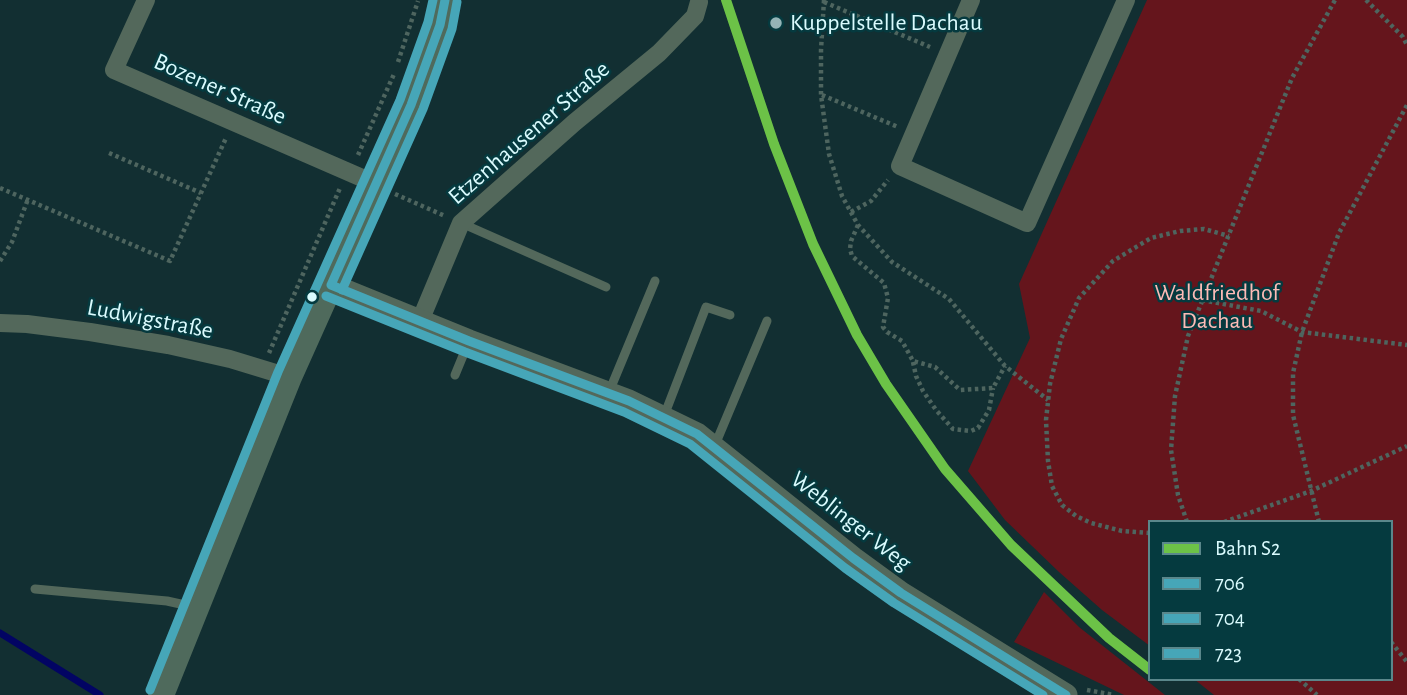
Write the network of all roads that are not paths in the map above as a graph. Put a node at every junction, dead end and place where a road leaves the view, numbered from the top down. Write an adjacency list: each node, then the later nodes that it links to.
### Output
1 (146, 0): 6 (street, Bozener Straße)
2 (445, 0): 6 (main road)
3 (971, 0): 4 (street)
4 (1126, 0)
5 (699, 2): 7 (street, Etzenhausener Straße)
6 (376, 184): 9 (main road)
7 (461, 223): 10 (lane); 12 (street, Etzenhausener Straße)
8 (655, 281): 18 (lane)
9 (331, 285): 12 (street, Weblinger Weg); 17 (main road)
10 (606, 287)
11 (730, 315): 19 (lane)
12 (420, 321): 15 (street, Weblinger Weg)
13 (767, 321): 20 (lane)
14 (0, 323): 17 (street, Ludwigstraße)
15 (469, 341): 16 (lane); 18 (street, Weblinger Weg)
16 (455, 375)
17 (289, 377): 22 (main road)
18 (608, 394): 19 (street, Weblinger Weg)
19 (663, 417): 20 (street, Weblinger Weg)
20 (714, 447): 24 (street, Weblinger Weg)
21 (35, 589): 22 (lane)
22 (196, 608): 23 (main road)
23 (161, 693)
24 (1066, 695)

